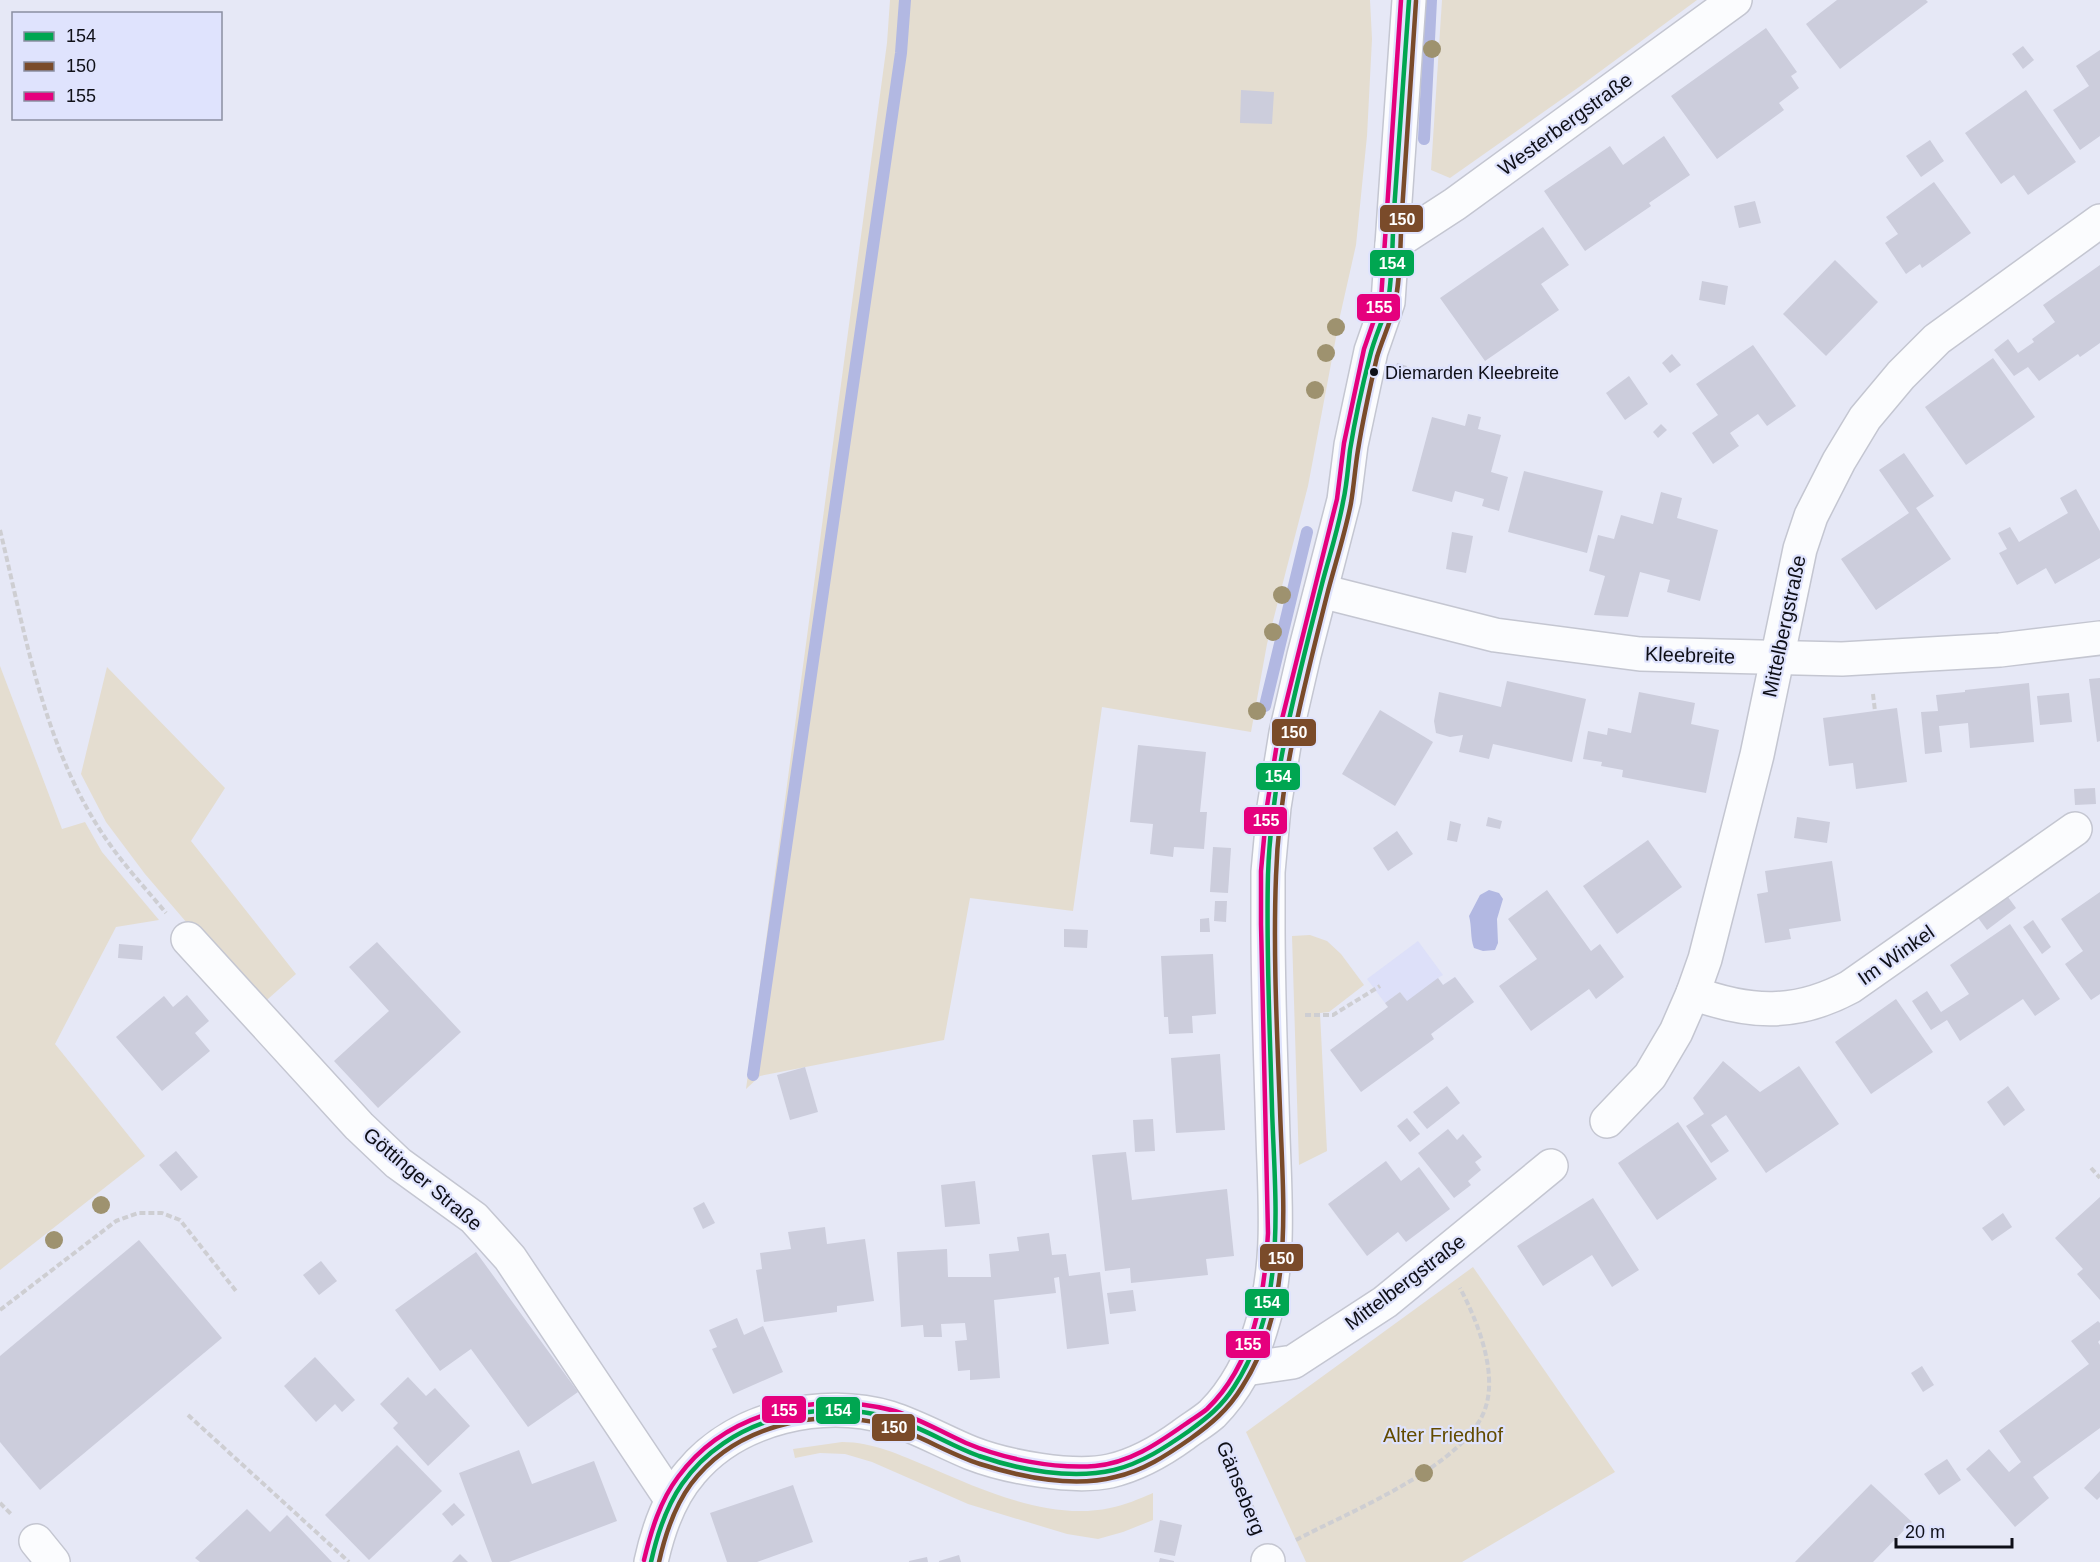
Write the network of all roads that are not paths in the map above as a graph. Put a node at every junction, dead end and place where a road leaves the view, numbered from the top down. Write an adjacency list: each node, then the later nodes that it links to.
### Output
1 (1409, 0): 4 (street)
2 (1735, 0): 4 (street, Westerbergstraße)
3 (2100, 221): 7 (street, Mittelbergstraße)
4 (1392, 245): 5 (street)
5 (1321, 591): 7 (street, Kleebreite); 13 (street)
6 (2100, 638): 7 (street, Kleebreite)
7 (1777, 658): 10 (street, Mittelbergstraße)
8 (2075, 829): 10 (street, Im Winkel)
9 (188, 939): 14 (street, Göttinger Straße)
10 (1693, 993): 11 (street, Mittelbergstraße)
11 (1607, 1121)
12 (1551, 1166): 13 (street, Mittelbergstraße)
13 (1245, 1369): 14 (street)
14 (671, 1499): 15 (street)
15 (651, 1562)

